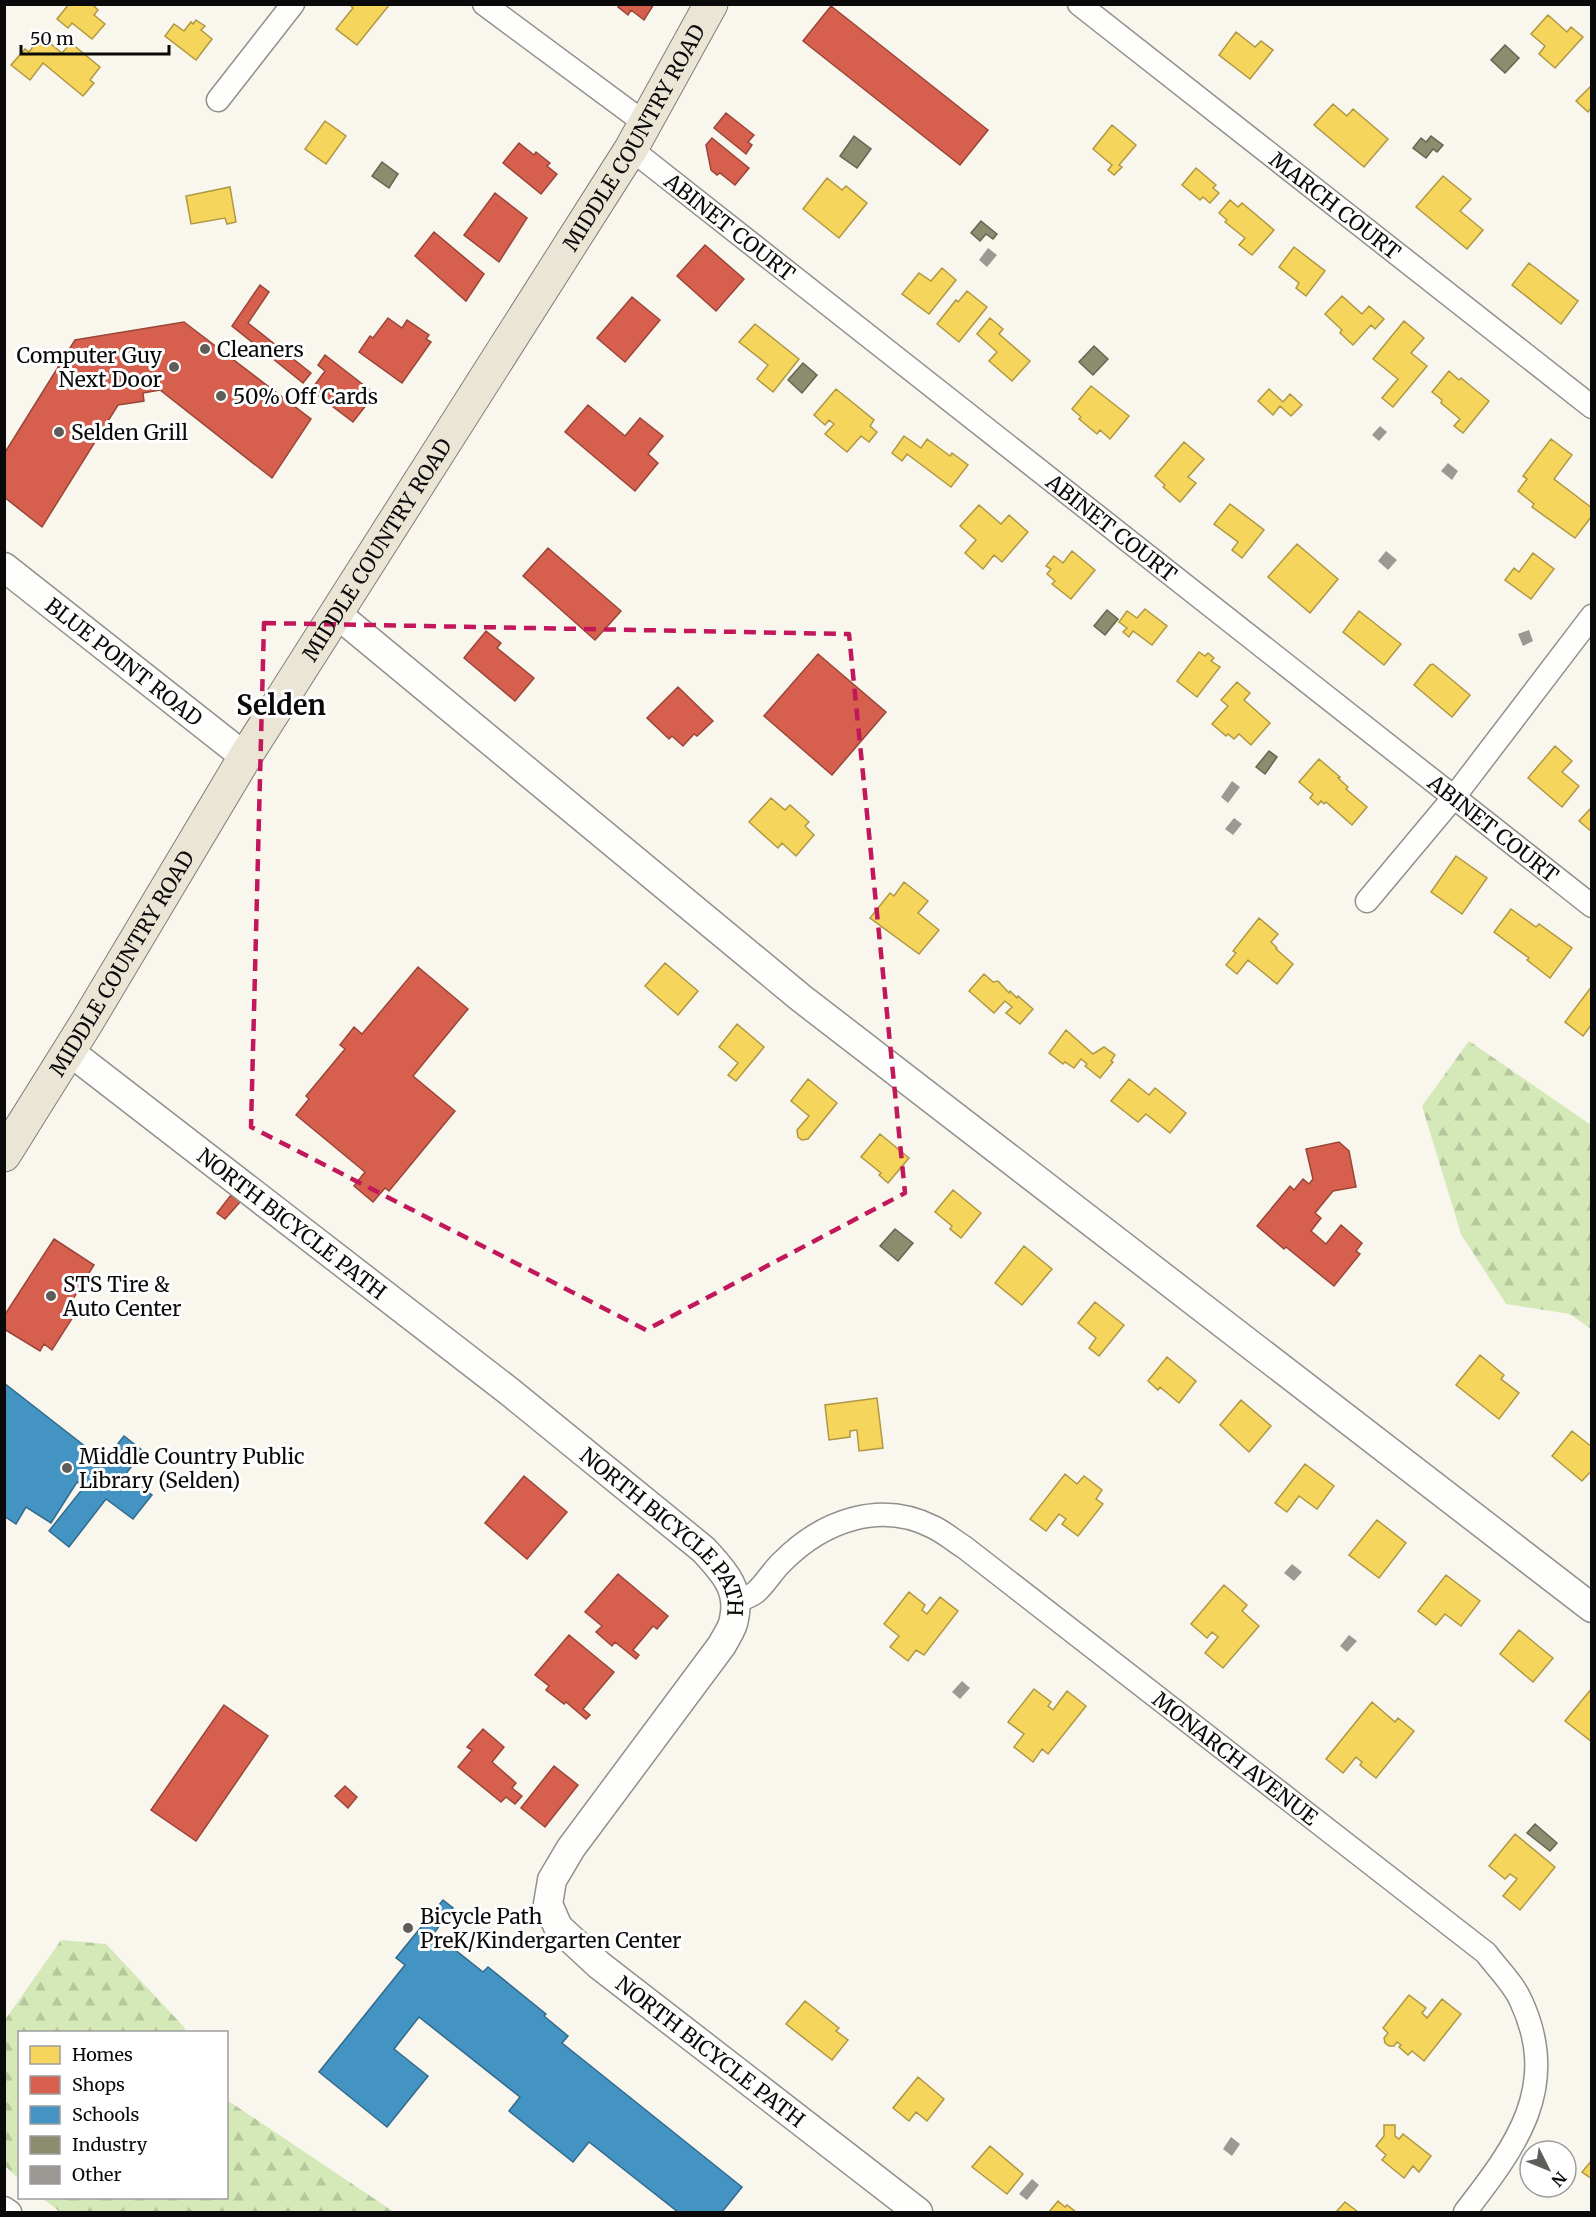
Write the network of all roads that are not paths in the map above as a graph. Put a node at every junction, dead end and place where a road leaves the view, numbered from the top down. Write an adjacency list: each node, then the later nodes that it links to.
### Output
1 (293, 4): 5 (street)
2 (484, 4): 6 (street, ABINET COURT)
3 (711, 4): 6 (main road, MIDDLE COUNTRY ROAD)
4 (1079, 4): 7 (street, MARCH COURT)
5 (219, 100)
6 (638, 137): 9 (main road, MIDDLE COUNTRY ROAD); 12 (street, ABINET COURT)
7 (1592, 407)
8 (4, 567): 11 (street, BLUE POINT ROAD)
9 (337, 614): 11 (main road, MIDDLE COUNTRY ROAD); 18 (street)
10 (1592, 616): 12 (street)
11 (245, 757): 15 (main road, MIDDLE COUNTRY ROAD)
12 (1454, 797): 13 (street); 14 (street, ABINET COURT)
13 (1367, 901)
14 (1592, 906)
15 (69, 1052): 16 (main road, MIDDLE COUNTRY ROAD); 17 (street, NORTH BICYCLE PATH)
16 (4, 1155)
17 (735, 1602): 21 (street, NORTH BICYCLE PATH); 22 (street, MONARCH AVENUE)
18 (1592, 1608)
19 (4, 2208): 20 (street)
20 (10, 2212)
21 (918, 2212)
22 (1465, 2212)

